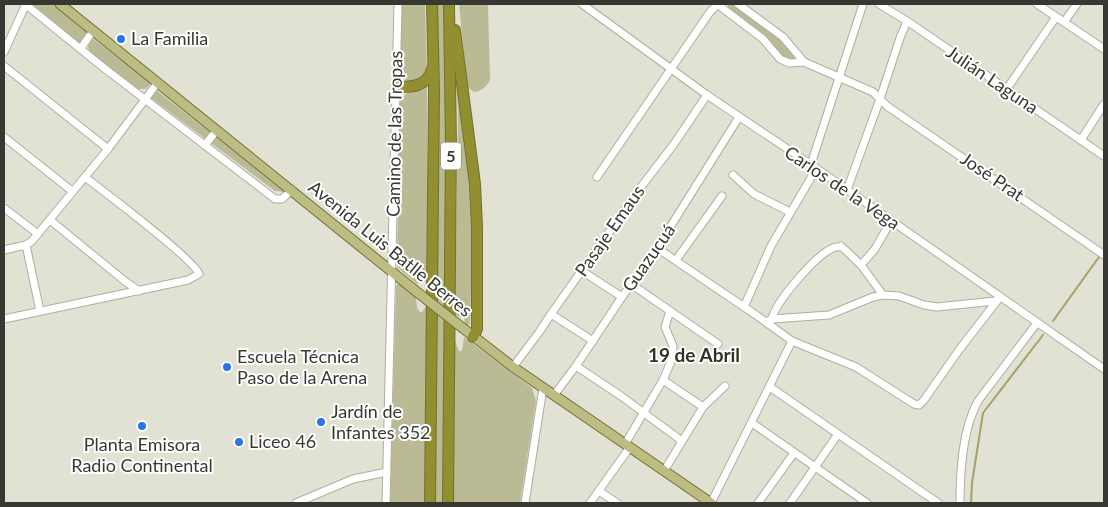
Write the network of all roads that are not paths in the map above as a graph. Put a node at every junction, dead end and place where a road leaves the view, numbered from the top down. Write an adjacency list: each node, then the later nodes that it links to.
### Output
1 (26, 4): 17 (street); 19 (street)
2 (60, 4): 16 (main road, Avenida Luis Batlle Berres)
3 (398, 4): 26 (street, Camino de las Tropas)
4 (432, 4): 22 (highway, 5)
5 (450, 4): 72 (highway); 100 (highway, 5)
6 (582, 4): 23 (street, Carlos de la Vega)
7 (717, 4): 20 (street); 23 (street)
8 (738, 4): 20 (street)
9 (863, 4): 24 (street)
10 (879, 4): 14 (street, Julián Laguna)
11 (1037, 4): 13 (street)
12 (1077, 4): 15 (street)
13 (1056, 17): 15 (street); 27 (street)
14 (907, 21): 27 (street, Julián Laguna); 30 (street)
15 (1064, 22): 18 (street)
16 (93, 31): 17 (street); 25 (main road, Avenida Luis Batlle Berres)
17 (81, 48): 29 (street)
18 (1104, 49)
19 (4, 52)
20 (804, 62): 24 (street, José Prat)
21 (4, 66): 37 (street)
22 (433, 66): 26 (highway); 99 (highway, 5)
23 (671, 69): 28 (street, Carlos de la Vega); 42 (street)
24 (839, 77): 30 (street, José Prat); 39 (street)
25 (158, 82): 29 (street); 33 (main road, Avenida Luis Batlle Berres)
26 (397, 87): 59 (street, Camino de las Tropas)
27 (1006, 90): 35 (street, Julián Laguna)
28 (707, 95): 32 (street, Carlos de la Vega); 58 (street, Pasaje Emaus)
29 (145, 99): 36 (street); 37 (street)
30 (880, 99): 44 (street); 55 (street, José Prat)
31 (1104, 104): 35 (street)
32 (739, 117): 39 (street, Carlos de la Vega); 53 (street, Guazucuá)
33 (218, 130): 36 (street); 43 (main road, Avenida Luis Batlle Berres)
34 (4, 137): 45 (street)
35 (1081, 140): 38 (street, Julián Laguna)
36 (205, 145): 43 (street)
37 (108, 149): 41 (street)
38 (1104, 156)
39 (813, 166): 44 (street, Carlos de la Vega); 48 (street)
40 (733, 175): 48 (street)
41 (85, 177): 45 (street); 61 (street)
42 (597, 177)
43 (292, 190): 59 (main road, Avenida Luis Batlle Berres)
44 (847, 190): 50 (street, Carlos de la Vega)
45 (72, 191): 49 (street)
46 (722, 196): 56 (street)
47 (4, 208): 51 (street)
48 (790, 212): 65 (street)
49 (50, 220): 51 (street); 61 (street)
50 (891, 221): 57 (street); 64 (street, Carlos de la Vega)
51 (38, 234): 52 (street)
52 (26, 245): 54 (street); 67 (street)
53 (658, 248): 56 (street); 60 (street, Guazucuá)
54 (4, 250)
55 (1104, 255)
56 (676, 260): 65 (street)
57 (861, 265): 62 (street); 70 (street)
58 (582, 271): 63 (street); 68 (street, Pasaje Emaus)
59 (392, 272): 72 (main road, Avenida Luis Batlle Berres, bridge); 93 (street, Camino de las Tropas)
60 (631, 284): 63 (street, Guazucuá); 66 (street)
61 (139, 291): 67 (street)
62 (883, 294): 64 (street); 70 (street)
63 (622, 297): 73 (street, Guazucuá)
64 (997, 299): 71 (street, Carlos de la Vega); 74 (street)
65 (744, 307): 70 (street)
66 (670, 311): 75 (street); 79 (street)
67 (40, 312): 69 (street)
68 (551, 314): 73 (street); 77 (street, Pasaje Emaus)
69 (4, 319)
70 (769, 320): 74 (street)
71 (1037, 323): 78 (street, Carlos de la Vega); 109 (street)
72 (473, 337): 77 (main road, Avenida Luis Batlle Berres)
73 (593, 341): 76 (street, Guazucuá)
74 (792, 342): 81 (street)
75 (718, 344)
76 (576, 366): 83 (street, Guazucuá); 85 (street)
77 (513, 367): 82 (main road, Avenida Luis Batlle Berres)
78 (1104, 369)
79 (663, 380): 84 (street); 85 (street)
80 (725, 386): 84 (street)
81 (770, 387): 86 (street); 87 (street)
82 (543, 388): 83 (main road, Avenida Luis Batlle Berres); 101 (street)
83 (554, 395): 89 (main road, Avenida Luis Batlle Berres)
84 (702, 407): 88 (street)
85 (643, 412): 88 (street); 89 (street)
86 (752, 424): 90 (street); 104 (street)
87 (838, 434): 91 (street); 95 (street)
88 (682, 442): 92 (street)
89 (628, 446): 92 (main road, Avenida Luis Batlle Berres); 94 (street)
90 (794, 453): 91 (street); 105 (street)
91 (815, 468): 96 (street); 106 (street)
92 (664, 471): 104 (main road, Avenida Luis Batlle Berres)
93 (387, 472): 97 (street); 98 (street, Camino de las Tropas)
94 (599, 490): 102 (street); 103 (street)
95 (927, 496): 107 (street); 108 (street)
96 (793, 502)
97 (296, 503)
98 (386, 503)
99 (430, 503)
100 (448, 503)
101 (525, 503)
102 (590, 503)
103 (617, 503)
104 (711, 503)
105 (758, 503)
106 (867, 503)
107 (922, 503)
108 (938, 503)
109 (960, 503)

